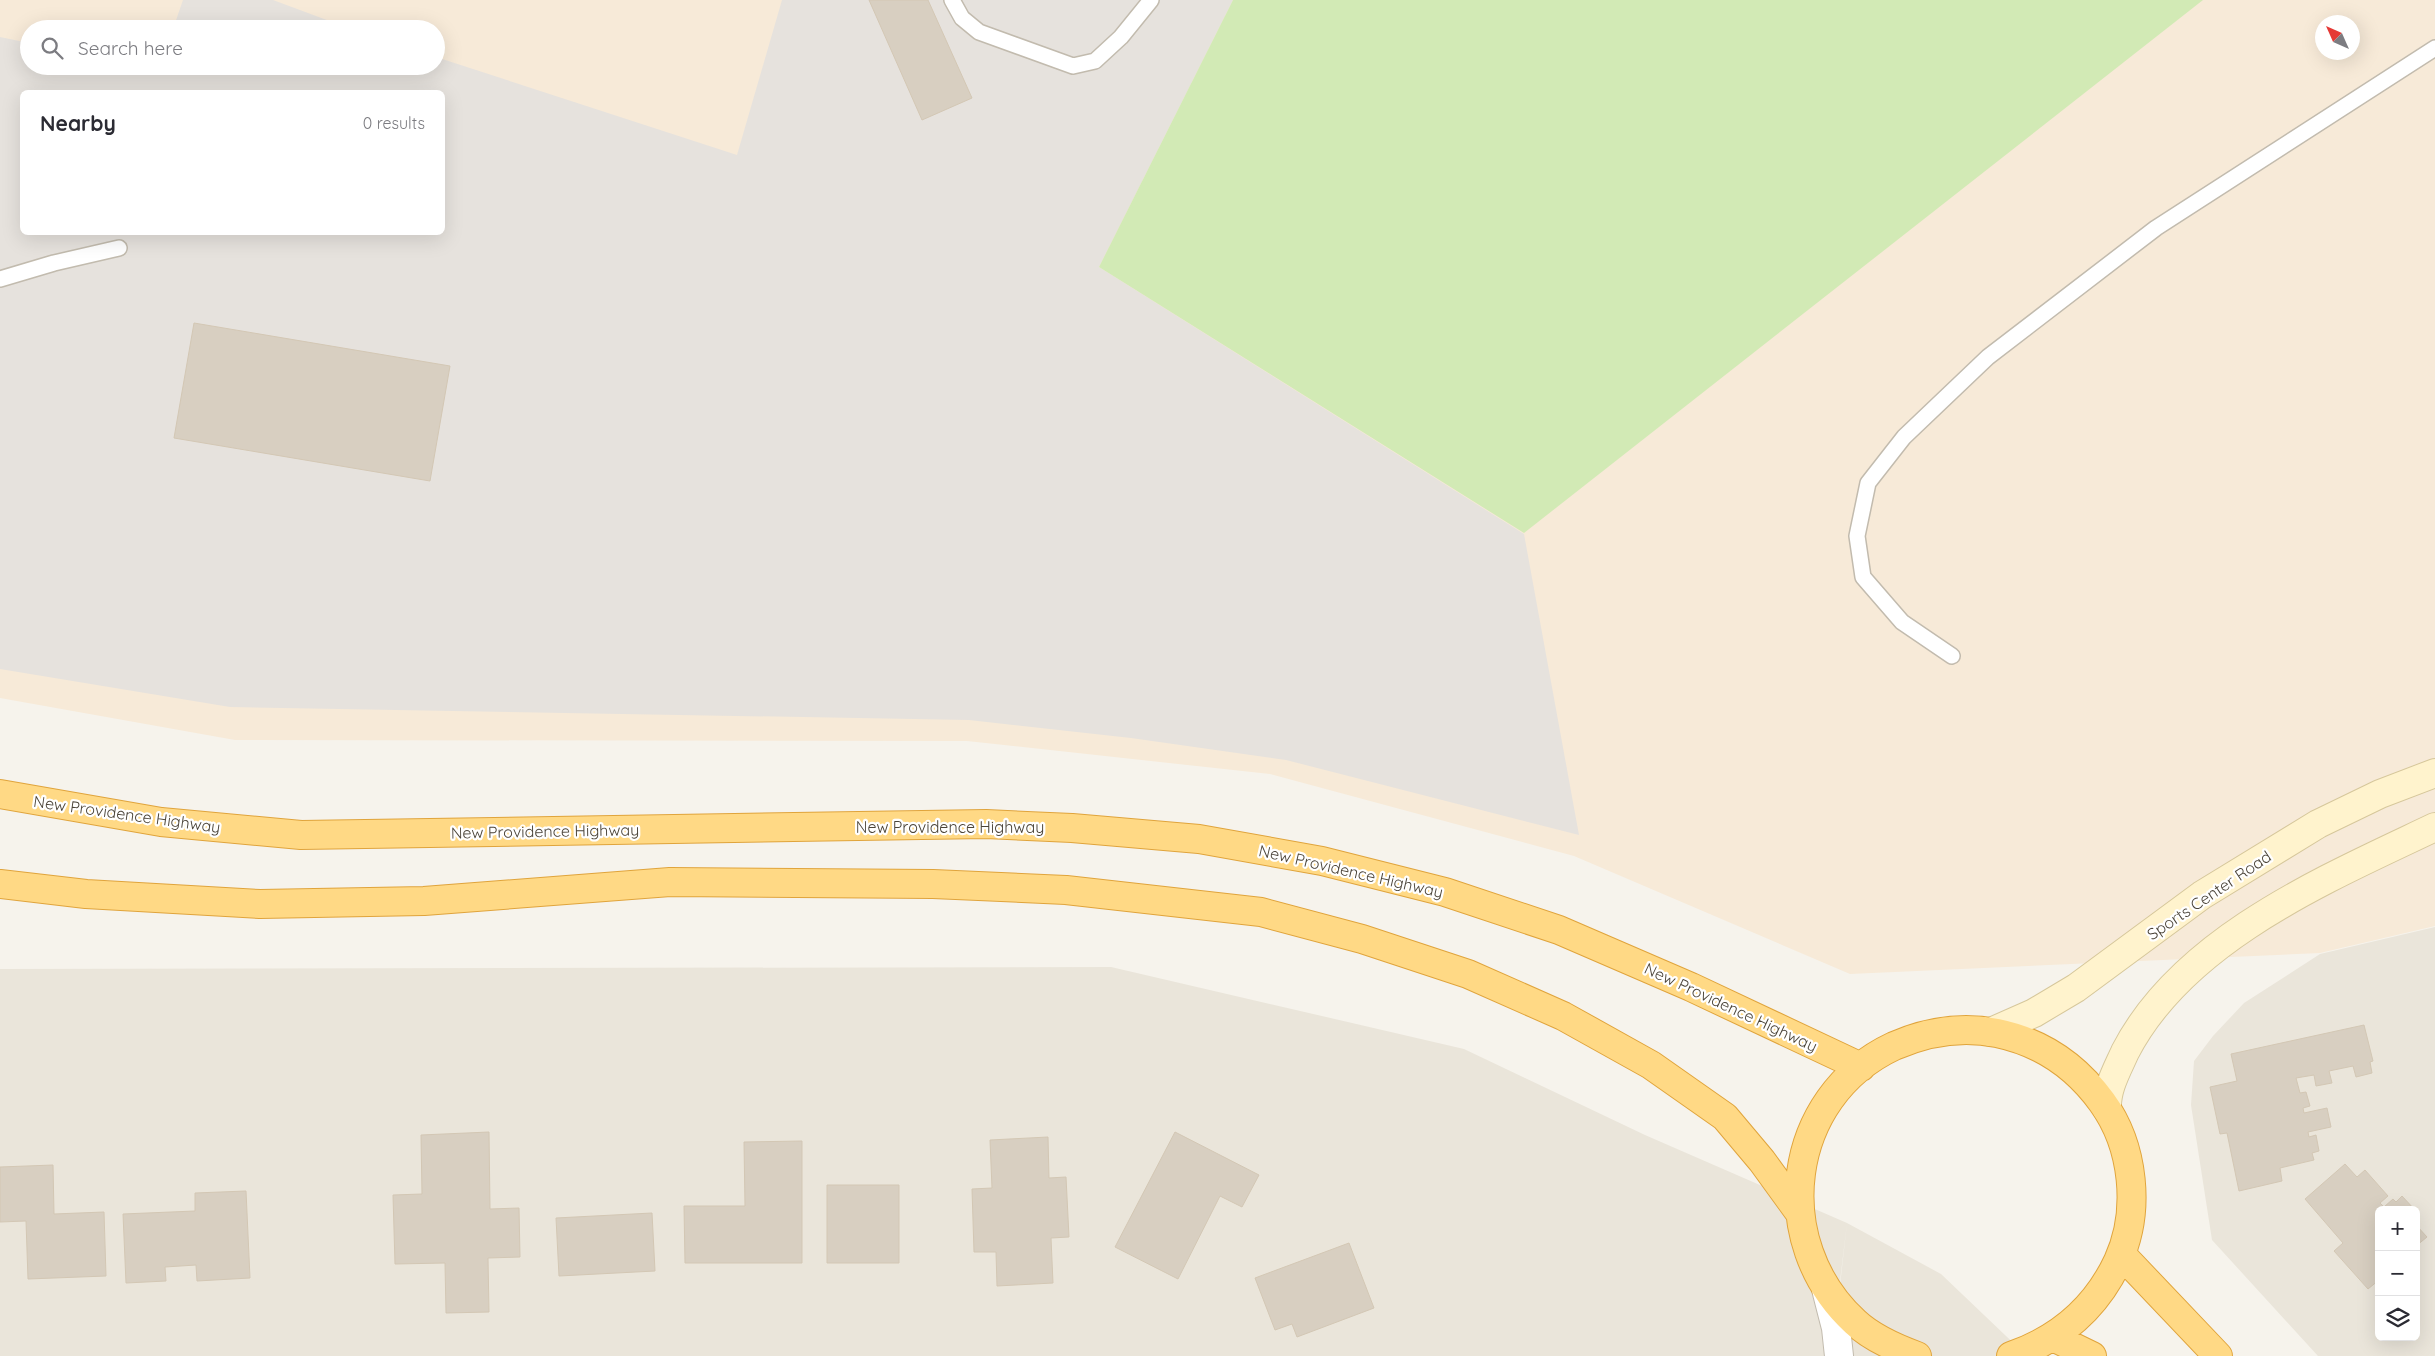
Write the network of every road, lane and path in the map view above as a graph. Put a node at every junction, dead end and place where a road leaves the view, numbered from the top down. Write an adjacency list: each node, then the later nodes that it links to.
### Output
1 (952, 0): 2 (lane)
2 (1150, 0)
3 (2435, 48): 6 (lane)
4 (119, 248): 5 (lane)
5 (0, 279)
6 (1952, 656)
7 (2435, 773): 11 (main road, Sports Center Road)
8 (0, 794): 12 (highway, New Providence Highway)
9 (2435, 827): 13 (main road)
10 (0, 884): 14 (highway)
11 (1991, 1032): 12 (highway); 13 (highway)
12 (1861, 1067): 14 (highway)
13 (2107, 1109): 15 (highway)
14 (1799, 1212): 16 (highway)
15 (2121, 1254): 17 (highway); 22 (highway)
16 (1826, 1289): 18 (street); 19 (highway)
17 (2053, 1337): 20 (highway); 21 (highway)
18 (1839, 1356)
19 (1917, 1356)
20 (2011, 1356)
21 (2092, 1356)
22 (2218, 1356)

